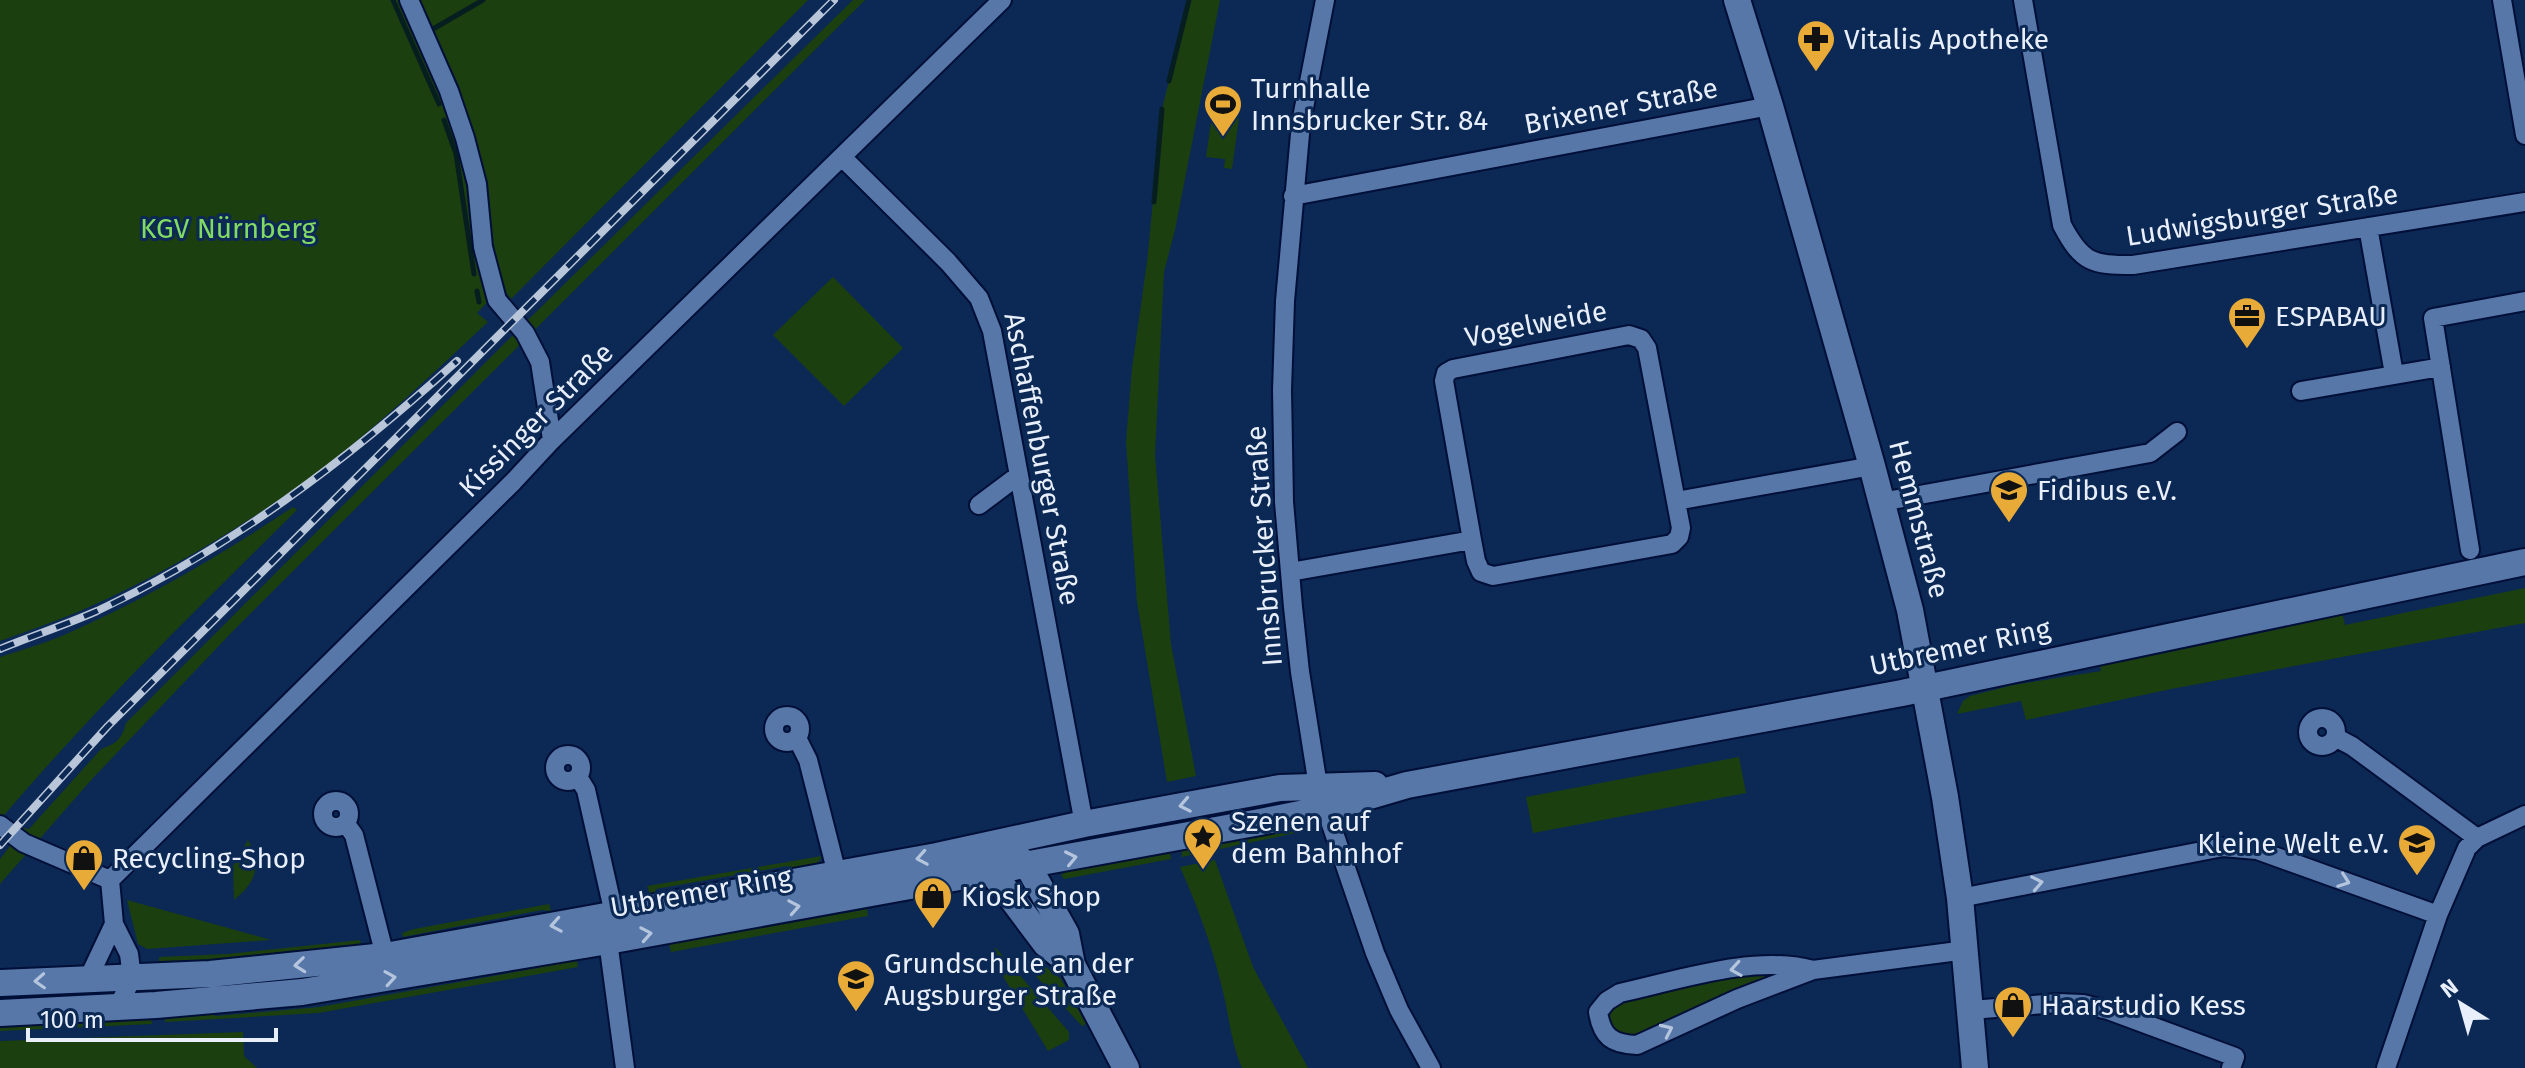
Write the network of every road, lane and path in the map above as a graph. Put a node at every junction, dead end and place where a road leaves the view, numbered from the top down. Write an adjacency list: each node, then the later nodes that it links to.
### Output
1 (409, 0): 18 (street)
2 (1002, 0): 9 (street, Kissinger Straße)
3 (1325, 0): 10 (street, Innsbrucker Straße)
4 (1737, 0): 7 (street, Hemmstraße)
5 (2023, 0): 12 (street, Ludwigsburger Straße)
6 (2502, 0): 8 (street)
7 (1770, 106): 10 (street, Brixener Straße); 19 (street, Hemmstraße)
8 (2525, 135)
9 (842, 157): 18 (street, Kissinger Straße); 20 (street, Aschaffenburger Straße)
10 (1293, 196): 27 (street, Innsbrucker Straße)
11 (2525, 202): 12 (street, Ludwigsburger Straße)
12 (2368, 227): 15 (street)
13 (2525, 301): 14 (street)
14 (2441, 367): 15 (street); 25 (street)
15 (2394, 374): 16 (street)
16 (2301, 391)
17 (2177, 432): 22 (street)
18 (552, 440): 42 (street, Kissinger Straße)
19 (1872, 466): 21 (street); 22 (street, Hemmstraße)
20 (1019, 475): 23 (street); 35 (street, Aschaffenburger Straße)
21 (1676, 501): 24 (street); 24 (street, Vogelweide)
22 (1881, 502): 28 (street, Hemmstraße)
23 (979, 505)
24 (1472, 540): 27 (street)
25 (2470, 550)
26 (2525, 562): 28 (street, Utbremer Ring)
27 (1290, 572): 32 (street, Innsbrucker Straße)
28 (1926, 688): 32 (street, Utbremer Ring); 43 (street, Hemmstraße)
29 (2335, 737): 37 (street)
30 (797, 738): 41 (street)
31 (578, 777): 44 (street, Utbremer Ring)
32 (1322, 797): 35 (street, Utbremer Ring, one-way to 35); 39 (street, Utbremer Ring, one-way to 32); 60 (street, Innsbrucker Straße)
33 (2525, 815): 37 (street)
34 (346, 824): 49 (street)
35 (1084, 824): 38 (street, Utbremer Ring)
36 (0, 825): 42 (street)
37 (2477, 838): 45 (street)
38 (999, 842): 39 (street); 40 (street); 41 (street, Utbremer Ring, one-way to 41)
39 (1028, 866): 40 (street, Utbremer Ring); 50 (street)
40 (992, 872): 47 (street, Utbremer Ring, one-way to 40); 50 (street)
41 (837, 874): 44 (street, Utbremer Ring)
42 (110, 880): 46 (street)
43 (1960, 898): 45 (street, one-way to 45); 48 (street, Hemmstraße)
44 (614, 914): 49 (street, Utbremer Ring, one-way to 49)
45 (2438, 915): 63 (street)
46 (114, 924): 52 (street); 53 (street)
47 (608, 941): 55 (street, Utbremer Ring, one-way to 47); 58 (street)
48 (1966, 950): 51 (street); 56 (street, Hemmstraße)
49 (385, 956): 52 (street, Utbremer Ring, one-way to 52)
50 (1072, 965): 59 (street)
51 (1813, 970): 51 (street, one-way to 51)
52 (132, 978): 53 (street, Utbremer Ring); 55 (street)
53 (88, 979): 54 (street, Utbremer Ring, one-way to 54)
54 (0, 983)
55 (118, 1007): 57 (street, Utbremer Ring)
56 (1971, 1010): 61 (street, Hemmstraße); 62 (street)
57 (0, 1013)
58 (625, 1068)
59 (1126, 1068)
60 (1431, 1068)
61 (1975, 1068)
62 (2231, 1068)
63 (2386, 1068)

